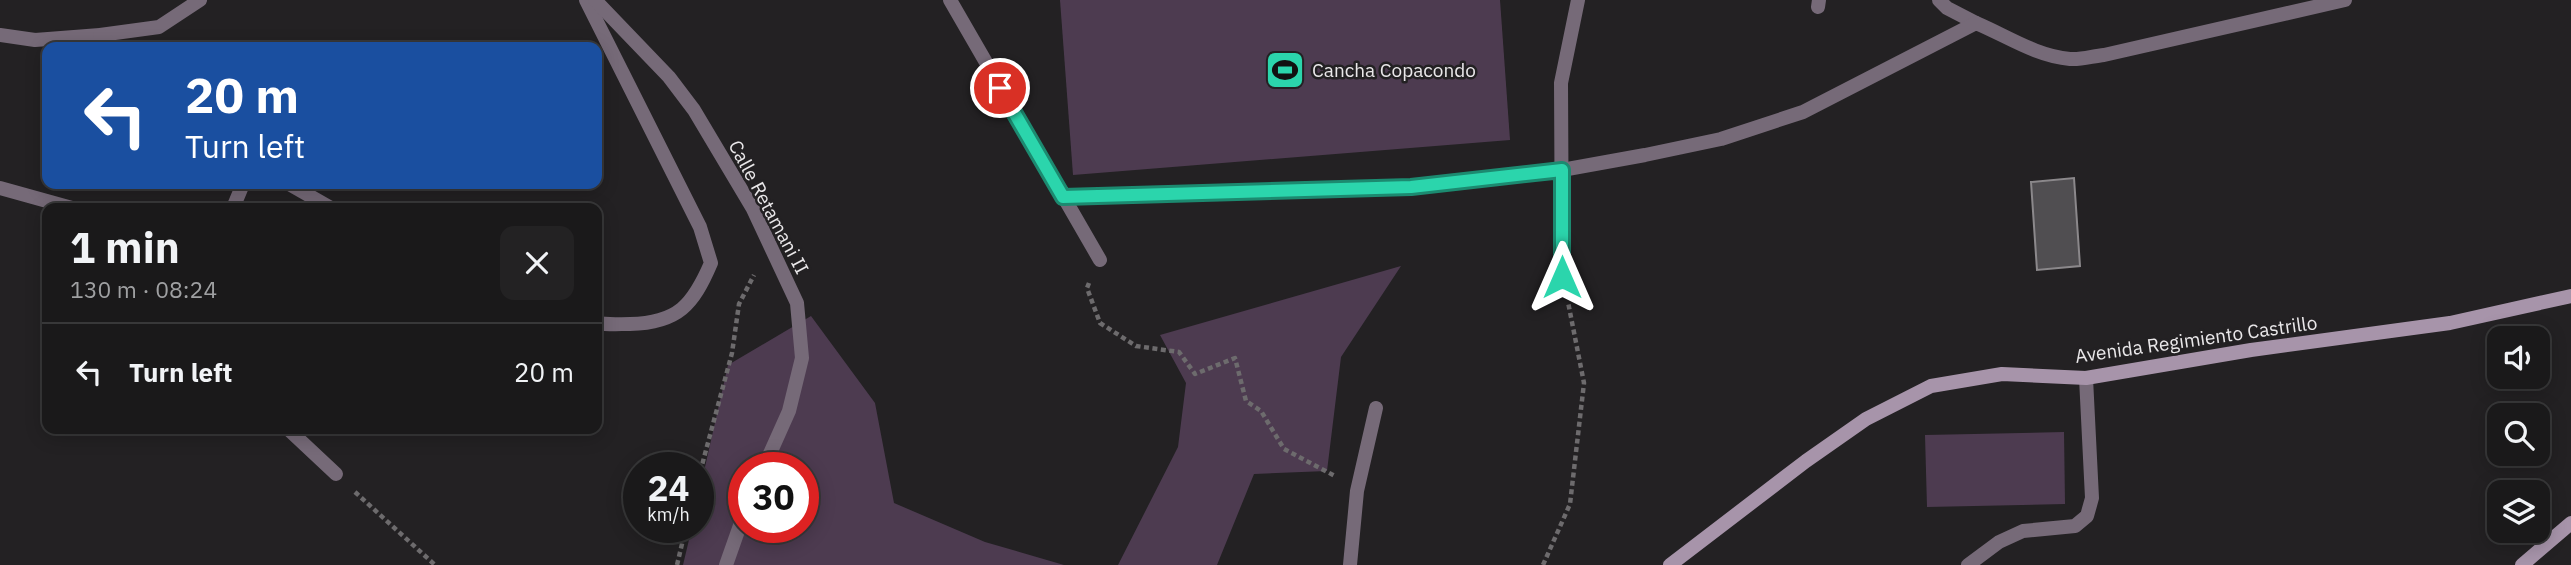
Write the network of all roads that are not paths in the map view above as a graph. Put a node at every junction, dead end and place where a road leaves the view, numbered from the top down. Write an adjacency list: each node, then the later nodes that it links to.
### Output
1 (200, 0): 10 (street)
2 (586, 0): 21 (street)
3 (595, 0): 25 (street, Calle Retamani II)
4 (950, 0): 15 (street)
5 (1578, 0): 12 (street)
6 (1938, 0): 8 (street)
7 (2344, 0): 8 (street)
8 (1976, 23): 12 (street)
9 (0, 35): 10 (street)
10 (100, 35): 11 (street)
11 (108, 42)
12 (1562, 170): 15 (street); 19 (street)
13 (0, 188): 16 (street)
14 (298, 189): 17 (street)
15 (1063, 197): 18 (street)
16 (54, 203)
17 (322, 203)
18 (1100, 260)
19 (1562, 277)
20 (2571, 296): 22 (street, Avenida Regimiento Castrillo)
21 (602, 323)
22 (2086, 378): 31 (street, Avenida Regimiento Castrillo); 32 (street)
23 (1377, 408): 30 (street)
24 (293, 434): 26 (street)
25 (771, 452)
26 (336, 474)
27 (2571, 523): 33 (street)
28 (734, 543): 29 (street)
29 (726, 565)
30 (1350, 565)
31 (1670, 565)
32 (1968, 565)
33 (2522, 565)

